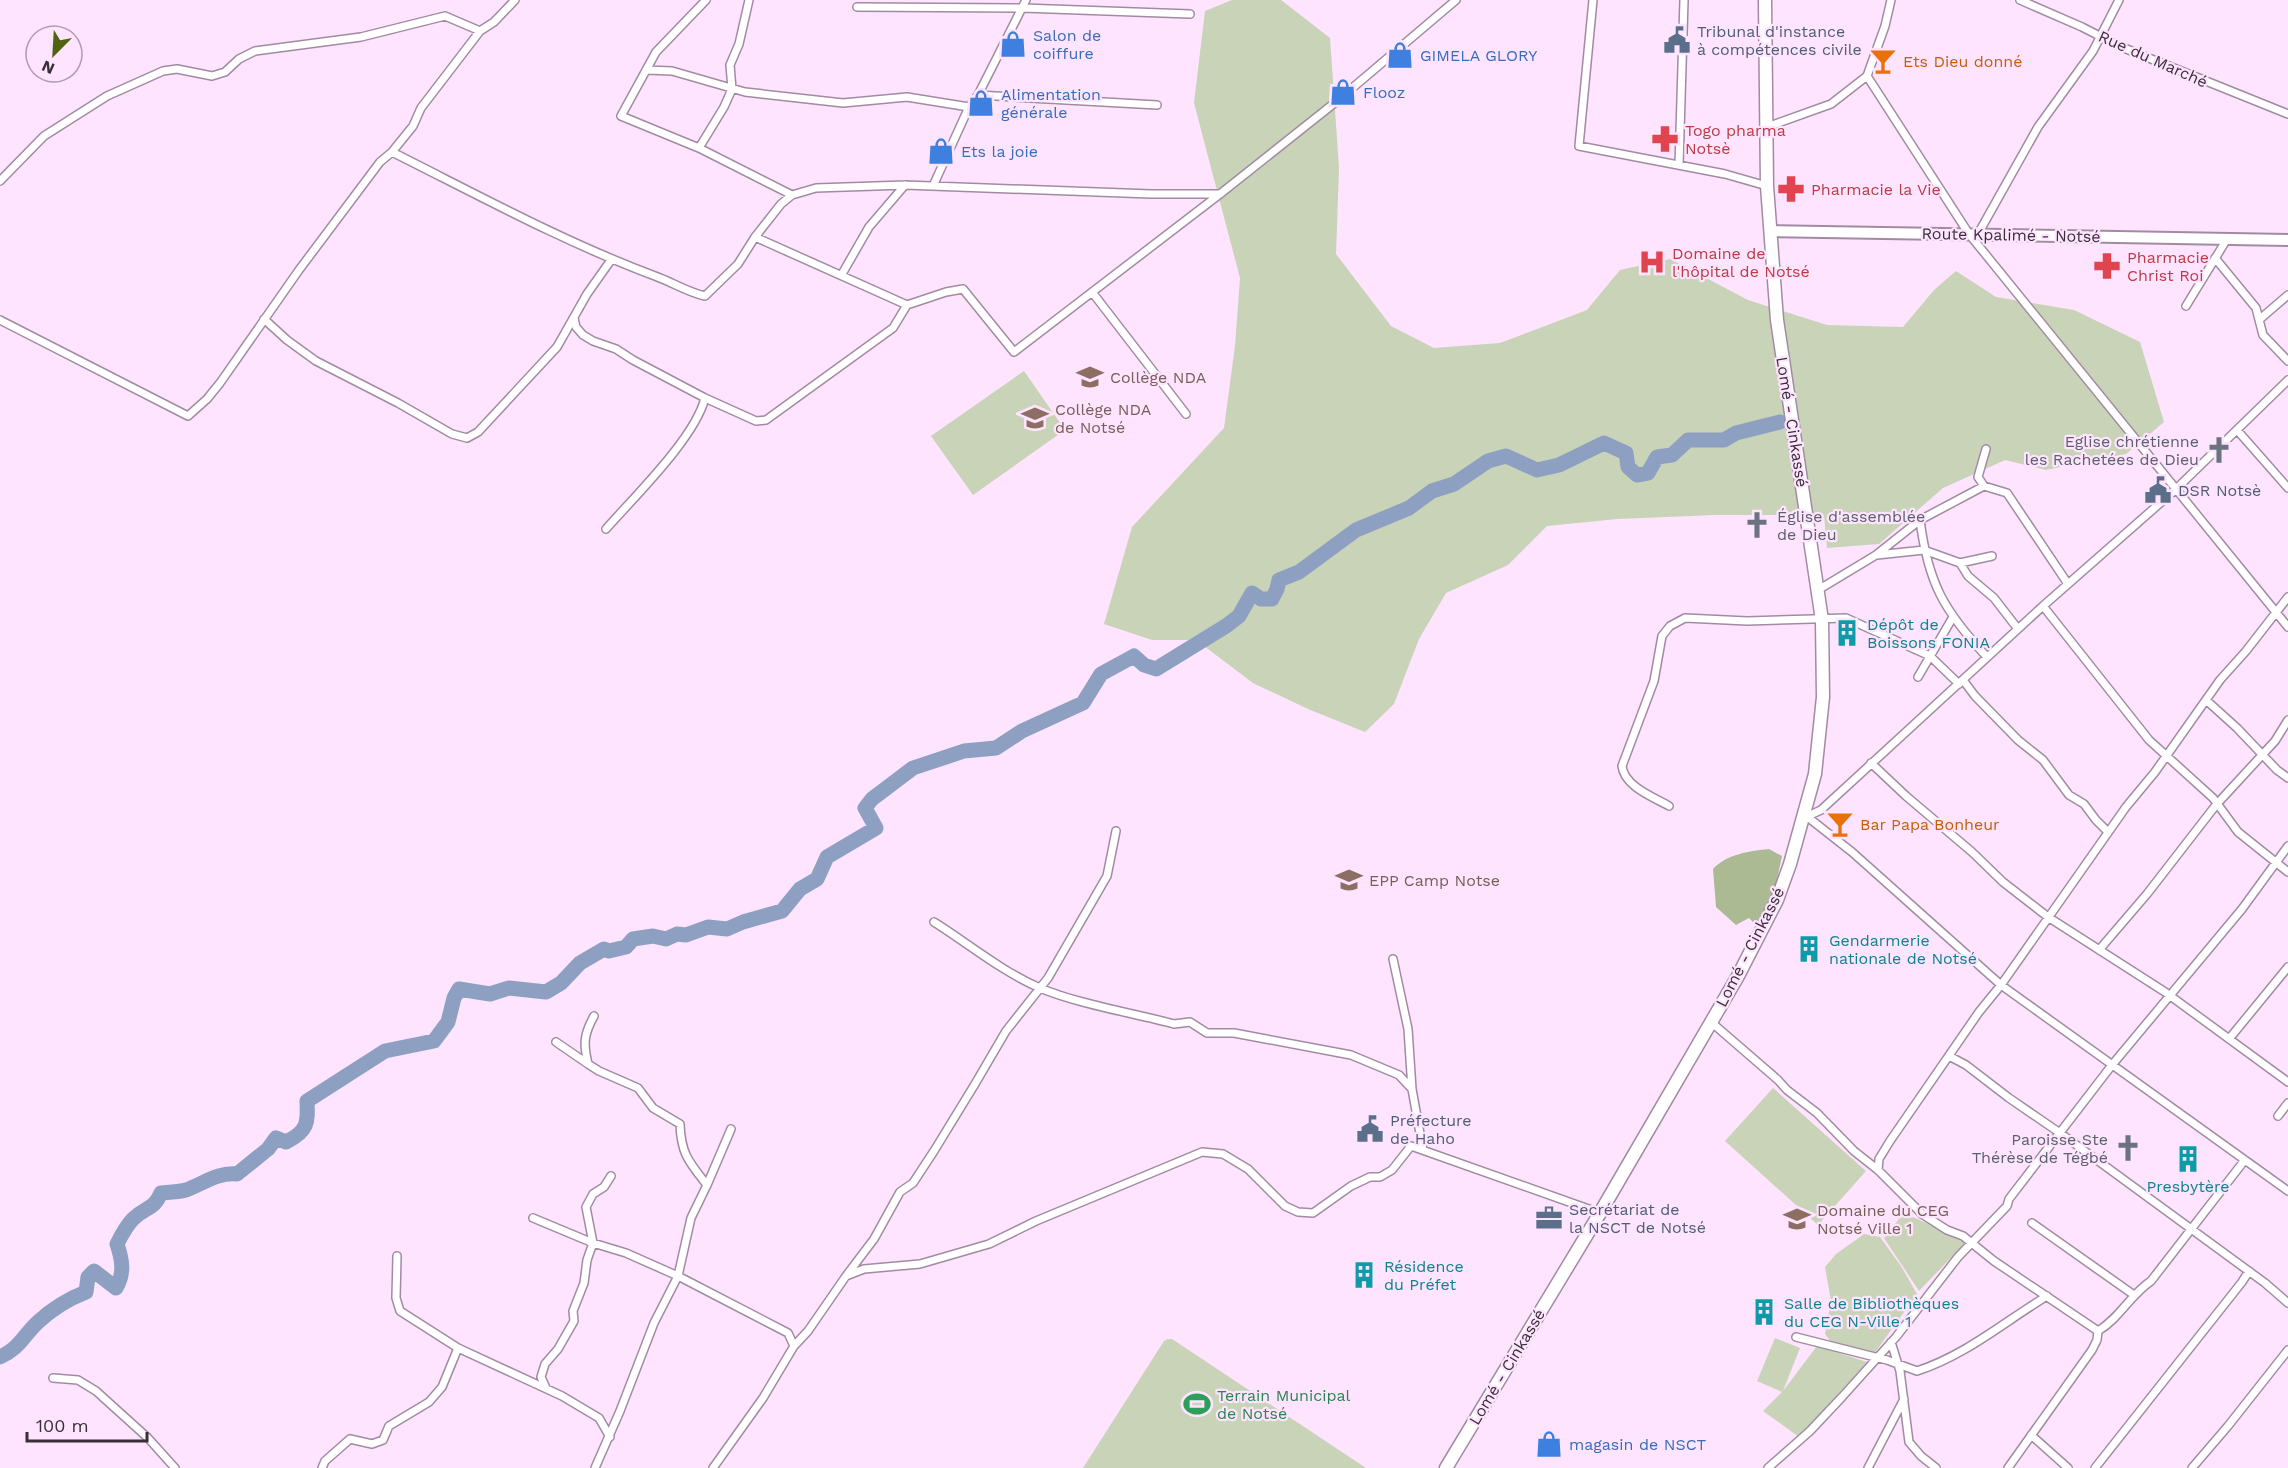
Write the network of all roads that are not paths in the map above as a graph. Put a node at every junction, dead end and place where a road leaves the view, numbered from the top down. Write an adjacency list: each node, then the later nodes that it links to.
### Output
1 (515, 0): 14 (street)
2 (706, 0): 16 (street)
3 (749, 0): 18 (street)
4 (1456, 0): 31 (street)
5 (1593, 0): 26 (street)
6 (1684, 0): 26 (street)
7 (1765, 0): 23 (highway, Lomé - Cinkassé)
8 (1891, 0): 17 (street)
9 (2020, 0): 15 (street, Rue du Marché)
10 (2119, 0): 15 (street)
11 (1025, 4): 12 (street); 13 (street); 19 (street)
12 (856, 7)
13 (1190, 14)
14 (480, 31): 25 (street); 27 (street)
15 (2100, 37): 22 (street, Rue du Marché); 34 (street)
16 (646, 70): 18 (street); 24 (street)
17 (1867, 76): 23 (street); 34 (street)
18 (732, 89): 21 (street); 24 (street)
19 (978, 95): 20 (street); 21 (street)
20 (1157, 105)
21 (969, 107): 29 (street)
22 (2288, 114)
23 (1767, 127): 30 (highway, Lomé - Cinkassé)
24 (699, 148): 32 (street)
25 (392, 152): 39 (street); 46 (street)
26 (1679, 165): 30 (street)
27 (0, 181)
28 (905, 185): 29 (street); 32 (street); 40 (street)
29 (933, 186): 31 (street)
30 (1767, 186): 33 (highway, Lomé - Cinkassé)
31 (1220, 194): 41 (street)
32 (792, 195): 35 (street)
33 (1770, 231): 34 (main road, Route Kpalimé - Notsé); 65 (highway, Lomé - Cinkassé)
34 (1973, 234): 36 (main road, Route Kpalimé - Notsé); 57 (street)
35 (755, 237): 39 (street); 40 (street)
36 (2227, 239): 37 (main road, Route Kpalimé - Notsé); 38 (street)
37 (2288, 240)
38 (2215, 258): 44 (street); 47 (street)
39 (611, 260): 45 (street)
40 (842, 274): 43 (street)
41 (1092, 292): 43 (street); 52 (street)
42 (2288, 295): 47 (street)
43 (907, 304): 51 (street)
44 (2186, 306)
45 (574, 318): 46 (street); 51 (street)
46 (264, 319): 48 (street)
47 (2260, 319): 49 (street)
48 (0, 320)
49 (2288, 361)
50 (2288, 380): 53 (street)
51 (705, 399): 59 (street)
52 (1186, 414)
53 (2237, 430): 56 (street); 57 (street)
54 (1986, 449): 55 (street)
55 (1984, 486): 58 (street); 64 (street)
56 (2288, 488)
57 (2175, 490): 64 (street); 68 (street)
58 (1920, 520): 60 (street); 61 (street)
59 (606, 529)
60 (1924, 550): 61 (street); 63 (street); 69 (street)
61 (1876, 555): 65 (street)
62 (1992, 556): 63 (street)
63 (1960, 563): 72 (street)
64 (2068, 584): 67 (street)
65 (1818, 590): 70 (highway, Lomé - Cinkassé)
66 (2288, 597): 68 (street)
67 (2043, 606): 72 (street); 80 (street)
68 (2276, 613): 71 (street); 77 (street)
69 (1953, 617): 73 (street); 74 (street)
70 (1822, 620): 73 (street); 84 (street); 85 (highway, Lomé - Cinkassé)
71 (2288, 627)
72 (2018, 629): 74 (street)
73 (1930, 656): 75 (street); 76 (street)
74 (1987, 657): 76 (street)
75 (1918, 677)
76 (1961, 682): 81 (street); 87 (street)
77 (2206, 700): 79 (street); 80 (street)
78 (2288, 720): 79 (street)
79 (2263, 755): 82 (street); 83 (street)
80 (2167, 756): 83 (street); 87 (street)
81 (1871, 763): 85 (street); 91 (street)
82 (2288, 778)
83 (2216, 805): 89 (street); 93 (street)
84 (1669, 806)
85 (1806, 815): 96 (street); 100 (highway, Lomé - Cinkassé)
86 (1116, 831): 97 (street)
87 (2109, 832): 91 (street)
88 (2288, 846): 89 (street)
89 (2277, 863): 90 (street); 98 (street)
90 (2288, 872)
91 (2048, 917): 93 (street); 96 (street)
92 (934, 922): 97 (street)
93 (2099, 950): 98 (street)
94 (1393, 958): 107 (street)
95 (2288, 967): 101 (street)
96 (2001, 985): 103 (street); 105 (street)
97 (1041, 988): 107 (street); 127 (street)
98 (2169, 996): 101 (street); 105 (street)
99 (594, 1016): 104 (street)
100 (1711, 1022): 114 (street); 118 (highway, Lomé - Cinkassé)
101 (2229, 1039): 106 (street)
102 (556, 1042): 104 (street)
103 (1949, 1056): 111 (street); 114 (street)
104 (588, 1064): 116 (street)
105 (2112, 1065): 111 (street); 113 (street)
106 (2288, 1082)
107 (1412, 1089): 112 (street)
108 (2288, 1103): 109 (street)
109 (2278, 1116)
110 (731, 1129): 116 (street)
111 (2060, 1133): 121 (street); 122 (street)
112 (1423, 1150): 118 (street); 127 (street)
113 (2244, 1161): 117 (street); 121 (street)
114 (1878, 1170): 122 (street)
115 (611, 1176): 123 (street)
116 (707, 1185): 126 (street)
117 (2288, 1191)
118 (1600, 1213): 148 (highway, Lomé - Cinkassé)
119 (533, 1218): 123 (street)
120 (2032, 1223): 128 (street)
121 (2191, 1229): 125 (street); 128 (street)
122 (1971, 1242): 129 (street); 133 (street)
123 (593, 1243): 126 (street); 140 (street)
124 (397, 1256): 135 (street)
125 (2248, 1271): 130 (street); 154 (street)
126 (678, 1276): 134 (street); 143 (street)
127 (846, 1276): 134 (street)
128 (2134, 1295): 131 (street)
129 (2047, 1296): 131 (street); 138 (street)
130 (2288, 1303)
131 (2098, 1331): 142 (street)
132 (1796, 1337): 137 (street)
133 (1892, 1342): 137 (street); 138 (street)
134 (794, 1346): 147 (street)
135 (458, 1348): 140 (street); 145 (street)
136 (2288, 1350): 155 (street)
137 (1876, 1359): 138 (street); 149 (street)
138 (1898, 1364): 141 (street)
139 (53, 1378): 144 (street)
140 (546, 1388): 143 (street)
141 (1904, 1399): 150 (street); 151 (street)
142 (2031, 1435): 152 (street); 153 (street)
143 (609, 1437): 146 (street)
144 (175, 1468)
145 (322, 1468)
146 (595, 1468)
147 (713, 1468)
148 (1446, 1468)
149 (1768, 1468)
150 (1868, 1468)
151 (1936, 1468)
152 (2008, 1468)
153 (2068, 1468)
154 (2095, 1468)
155 (2192, 1468)

